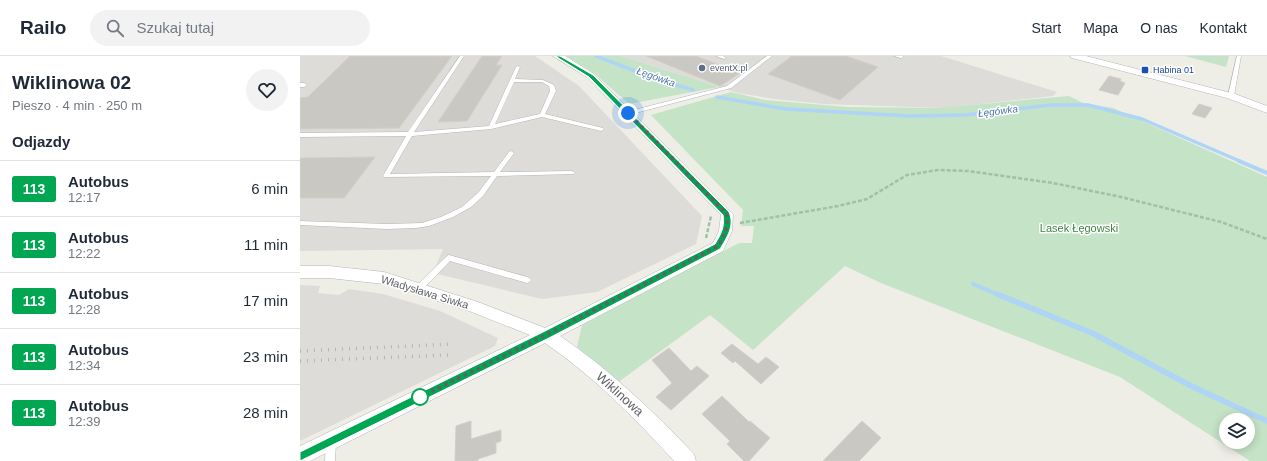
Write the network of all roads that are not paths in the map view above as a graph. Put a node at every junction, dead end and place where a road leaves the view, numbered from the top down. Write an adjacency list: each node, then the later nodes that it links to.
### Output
1 (462, 56): 16 (lane)
2 (558, 56): 12 (street)
3 (718, 56): 7 (lane)
4 (770, 56): 12 (lane)
5 (1076, 56): 10 (street)
6 (1239, 56): 10 (lane)
7 (724, 58)
8 (518, 66): 9 (lane)
9 (512, 80): 13 (lane); 14 (lane)
10 (1231, 96): 11 (street)
11 (1267, 110)
12 (628, 113): 25 (street)
13 (542, 115): 14 (lane); 15 (lane)
14 (491, 127): 16 (lane)
15 (601, 129)
16 (410, 134): 17 (lane); 20 (lane)
17 (300, 135)
18 (511, 153): 20 (lane)
19 (572, 173): 20 (lane)
20 (494, 174): 21 (lane)
21 (300, 223)
22 (300, 272): 24 (street, Władysława Siwka)
23 (527, 280): 24 (lane)
24 (418, 289): 25 (street, Władysława Siwka)
25 (546, 335): 26 (street); 29 (street, Wiklinowa)
26 (331, 441): 27 (street); 28 (lane)
27 (300, 456)
28 (330, 461)
29 (687, 461)

